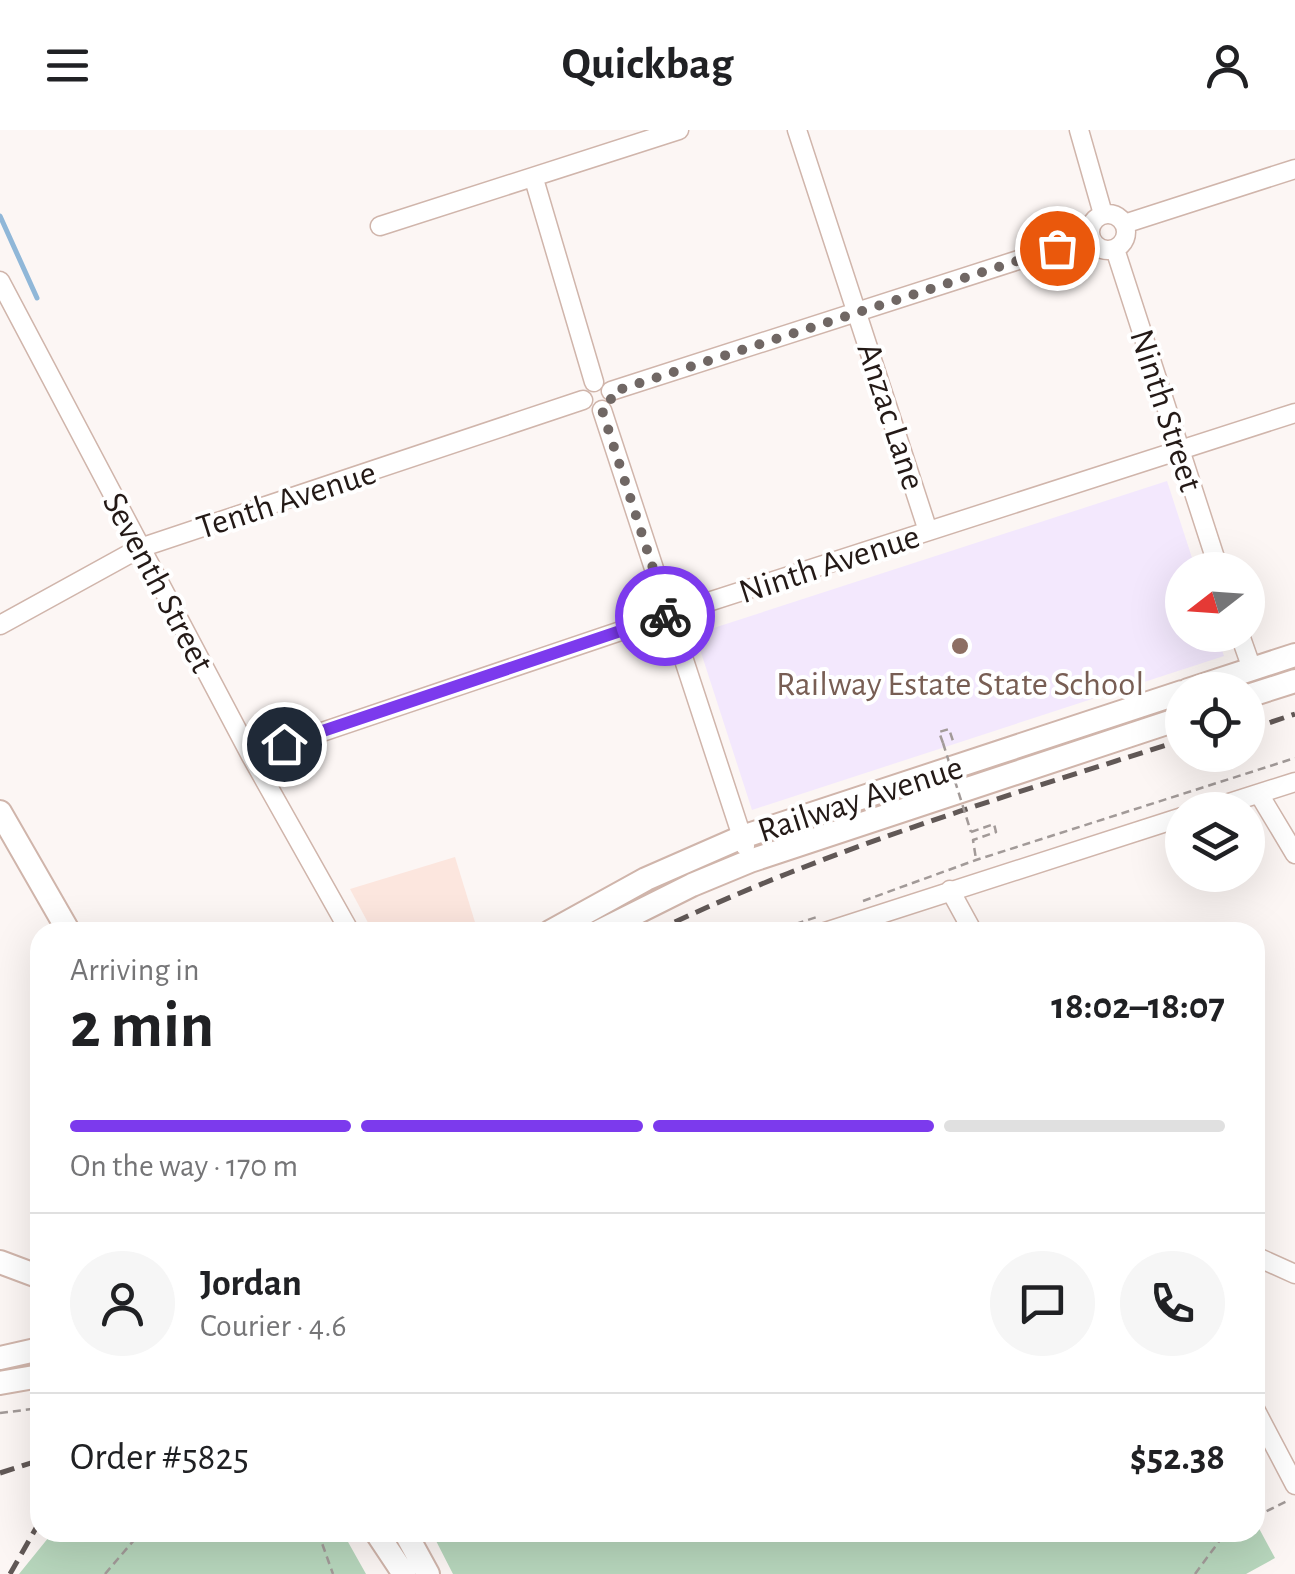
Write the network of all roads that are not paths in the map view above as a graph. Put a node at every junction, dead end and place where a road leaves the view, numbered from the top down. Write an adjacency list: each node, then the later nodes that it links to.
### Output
1 (679, 130): 5 (street)
2 (797, 130): 12 (street, Anzac Lane)
3 (1079, 130): 6 (street)
4 (1295, 169): 7 (street)
5 (534, 178): 8 (street); 13 (street)
6 (1103, 214): 7 (street); 9 (street)
7 (1124, 224): 10 (street)
8 (380, 226)
9 (1090, 237): 10 (street); 12 (street)
10 (1115, 249): 18 (street, Ninth Street)
11 (0, 281): 20 (street, Seventh Street)
12 (858, 311): 14 (street); 19 (street, Anzac Lane)
13 (594, 382): 14 (street); 15 (street)
14 (612, 392): 16 (street)
15 (583, 400): 16 (street); 20 (street, Tenth Avenue)
16 (602, 410): 22 (street)
17 (1295, 413): 18 (street, Ninth Avenue)
18 (1180, 451): 19 (street, Ninth Avenue); 21 (street, Ninth Street)
19 (928, 531): 22 (street, Ninth Avenue)
20 (140, 548): 23 (street, Tenth Avenue); 32 (street, Seventh Street)
21 (1213, 552)
22 (668, 615): 32 (street, Ninth Avenue); 38 (street)
23 (0, 624)
24 (1246, 652): 26 (street)
25 (1295, 655): 26 (main road, Railway Avenue)
26 (1252, 669): 27 (main road, Railway Avenue)
27 (1243, 672)
28 (1295, 681): 29 (main road)
29 (1265, 691)
30 (1165, 698): 38 (main road, Railway Avenue)
31 (1165, 724): 40 (main road, Railway Avenue)
32 (250, 756): 45 (street, Seventh Street)
33 (1295, 782): 34 (street)
34 (1265, 792)
35 (1265, 804): 39 (street)
36 (0, 812): 41 (main road)
37 (1165, 823): 42 (street)
38 (742, 837): 40 (street); 46 (main road, Railway Avenue)
39 (1295, 854)
40 (750, 861): 47 (main road, Railway Avenue)
41 (38, 882): 43 (main road); 44 (main road)
42 (950, 890): 48 (street); 49 (street)
43 (54, 922)
44 (63, 922)
45 (344, 922)
46 (568, 922)
47 (618, 922)
48 (855, 922)
49 (968, 922)
50 (1265, 1260): 53 (street)
51 (0, 1262): 52 (main road)
52 (30, 1272)
53 (1295, 1274)
54 (30, 1351): 55 (main road)
55 (0, 1358)
56 (30, 1378): 57 (main road)
57 (0, 1383)
58 (1265, 1428): 59 (street)
59 (1295, 1485)
60 (383, 1542): 62 (main road)
61 (410, 1542): 63 (main road)
62 (404, 1574)
63 (428, 1574)

